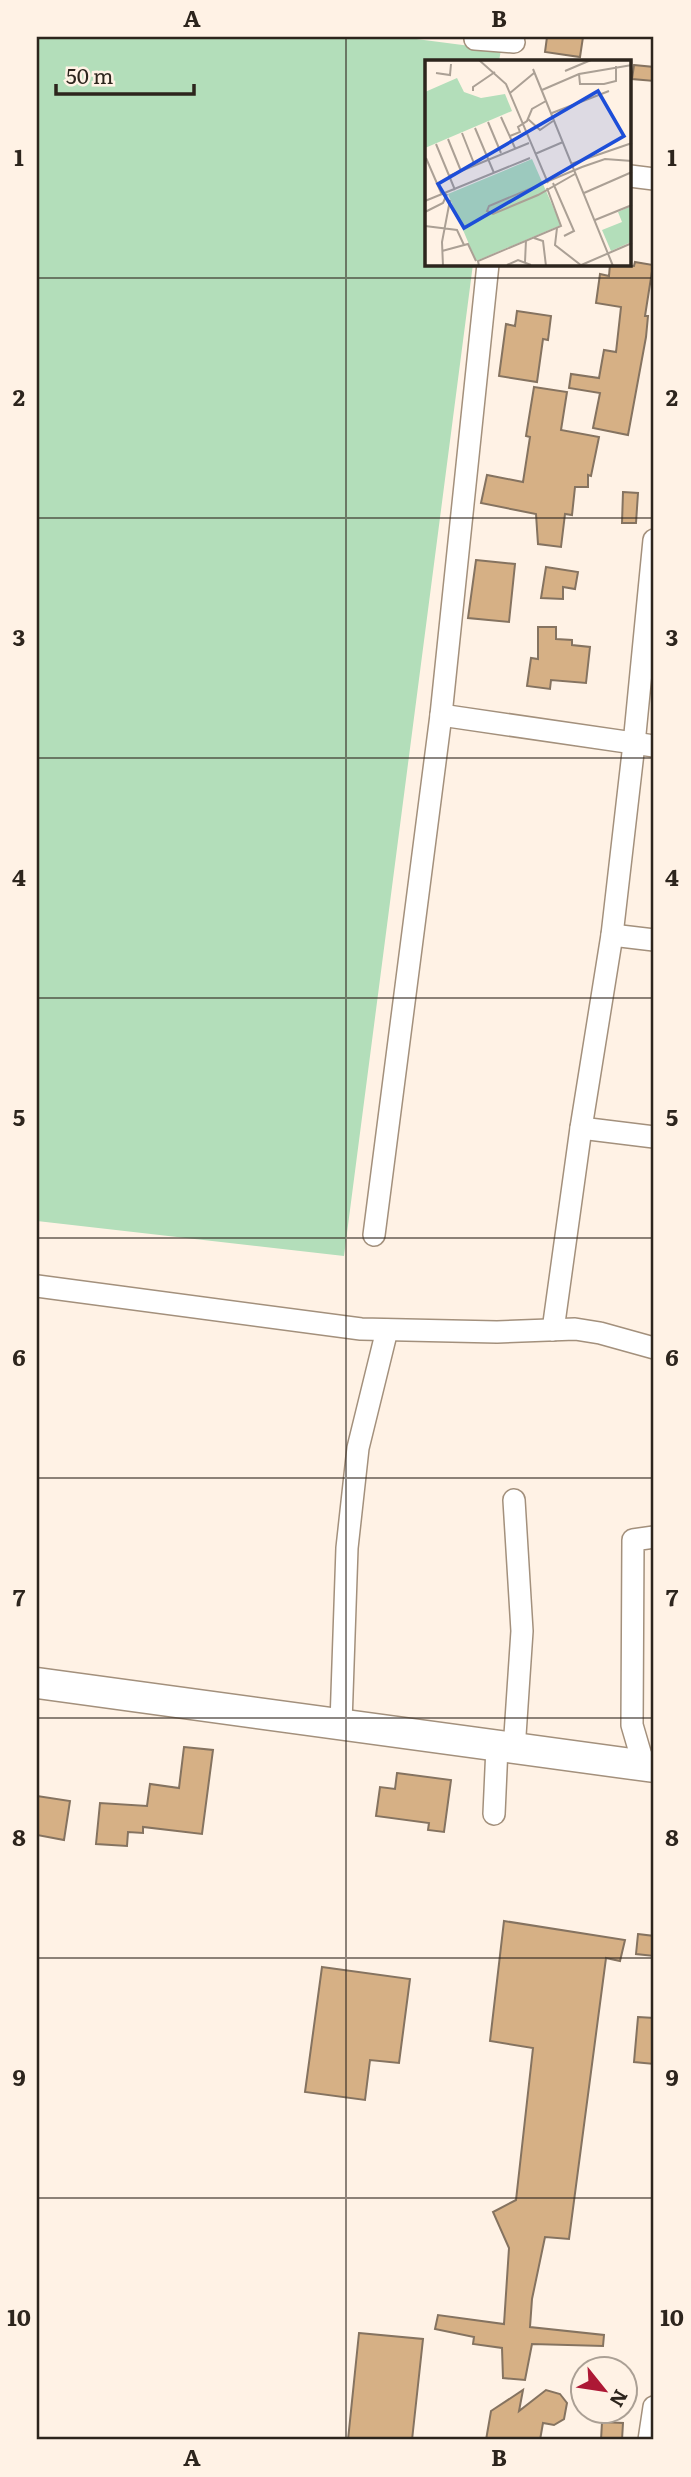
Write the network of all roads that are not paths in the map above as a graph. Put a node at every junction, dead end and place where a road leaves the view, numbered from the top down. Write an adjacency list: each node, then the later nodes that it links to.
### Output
1 (475, 37): 2 (street)
2 (514, 47)
3 (632, 176): 4 (street)
4 (654, 179)
5 (488, 266): 7 (street)
6 (654, 545): 8 (street)
7 (441, 715): 8 (street); 13 (street)
8 (644, 745): 9 (street)
9 (612, 934): 10 (street); 11 (street)
10 (654, 940)
11 (582, 1128): 12 (street); 16 (street)
12 (654, 1137)
13 (374, 1236)
14 (37, 1286): 15 (street)
15 (387, 1330): 16 (street); 21 (street)
16 (553, 1330): 17 (street)
17 (654, 1349)
18 (514, 1500): 22 (street)
19 (654, 1537): 23 (street)
20 (37, 1683): 21 (main road)
21 (341, 1723): 22 (main road)
22 (505, 1749): 23 (main road); 24 (street)
23 (649, 1767)
24 (494, 1814)
25 (654, 2407): 26 (street)
26 (649, 2440)

